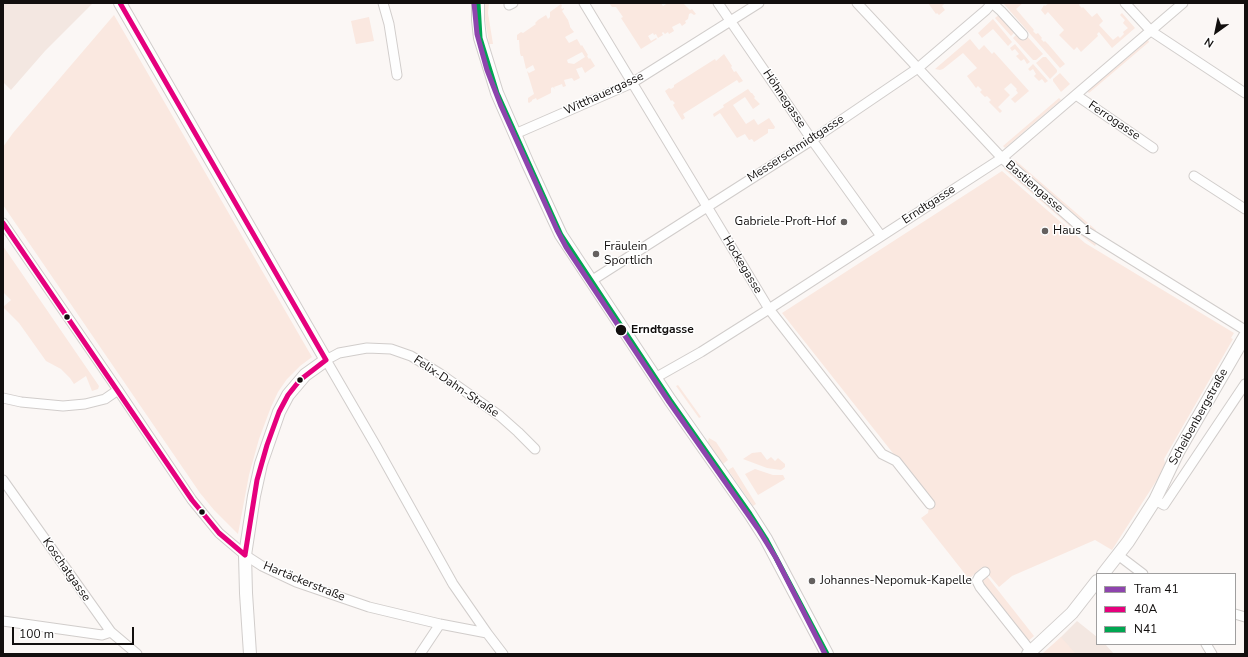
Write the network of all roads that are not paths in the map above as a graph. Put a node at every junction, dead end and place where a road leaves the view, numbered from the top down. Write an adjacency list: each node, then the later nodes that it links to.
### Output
1 (120, 3): 32 (street)
2 (383, 3): 15 (street)
3 (478, 3): 19 (street)
4 (584, 3): 16 (street, Hockegasse)
5 (718, 3): 11 (street, Höhnegasse)
6 (759, 3): 11 (street, Witthauergasse)
7 (857, 3): 14 (street, Bastiengasse)
8 (992, 3): 13 (street); 14 (street, Messerschmidtgasse)
9 (1125, 3): 12 (street)
10 (1183, 3): 12 (street, Erndtgasse)
11 (730, 21): 16 (street, Witthauergasse); 20 (street, Höhnegasse)
12 (1151, 31): 17 (street); 18 (street, Erndtgasse)
13 (1022, 35)
14 (918, 68): 20 (street, Messerschmidtgasse); 22 (street, Bastiengasse)
15 (397, 75)
16 (632, 83): 19 (street, Witthauergasse); 24 (street, Hockegasse)
17 (1245, 93)
18 (1076, 95): 21 (street, Ferrogasse); 22 (street, Erndtgasse)
19 (515, 134): 28 (street)
20 (812, 140): 24 (street, Messerschmidtgasse); 27 (street, Höhnegasse)
21 (1153, 148)
22 (1002, 158): 27 (street, Erndtgasse); 30 (street, Bastiengasse)
23 (1194, 176): 25 (street)
24 (707, 207): 28 (street, Messerschmidtgasse); 29 (street, Hockegasse)
25 (1245, 209)
26 (3, 222): 35 (street, Hartäckerstraße)
27 (881, 236): 29 (street, Erndtgasse)
28 (591, 281): 33 (street)
29 (769, 309): 33 (street, Erndtgasse); 40 (street, Hockegasse)
30 (1245, 330)
31 (1245, 336): 39 (street, Scheibenbergstraße)
32 (326, 360): 37 (street, Felix-Dahn-Straße); 41 (street, Felix-Dahn-Straße); 50 (street)
33 (655, 378): 57 (street)
34 (1245, 384): 39 (street, Scheibenbergstraße)
35 (118, 390): 36 (street); 41 (street, Hartäckerstraße)
36 (3, 398)
37 (535, 449)
38 (3, 480): 49 (street, Koschatgasse)
39 (1155, 500): 42 (street, Scheibenbergstraße)
40 (930, 504)
41 (245, 555): 48 (street, Hartäckerstraße); 54 (street, Felix-Dahn-Straße)
42 (1118, 555): 44 (street, Scheibenbergstraße); 45 (street)
43 (985, 572): 52 (street)
44 (1104, 573)
45 (1142, 573)
46 (1096, 582): 52 (street)
47 (3, 621): 49 (street)
48 (440, 624): 50 (street, Hartäckerstraße); 55 (street)
49 (111, 632): 53 (street, Koschatgasse)
50 (487, 634): 56 (street)
51 (1207, 645): 58 (street)
52 (1031, 653)
53 (137, 654)
54 (250, 654)
55 (420, 654)
56 (503, 654)
57 (827, 654)
58 (1212, 654)

